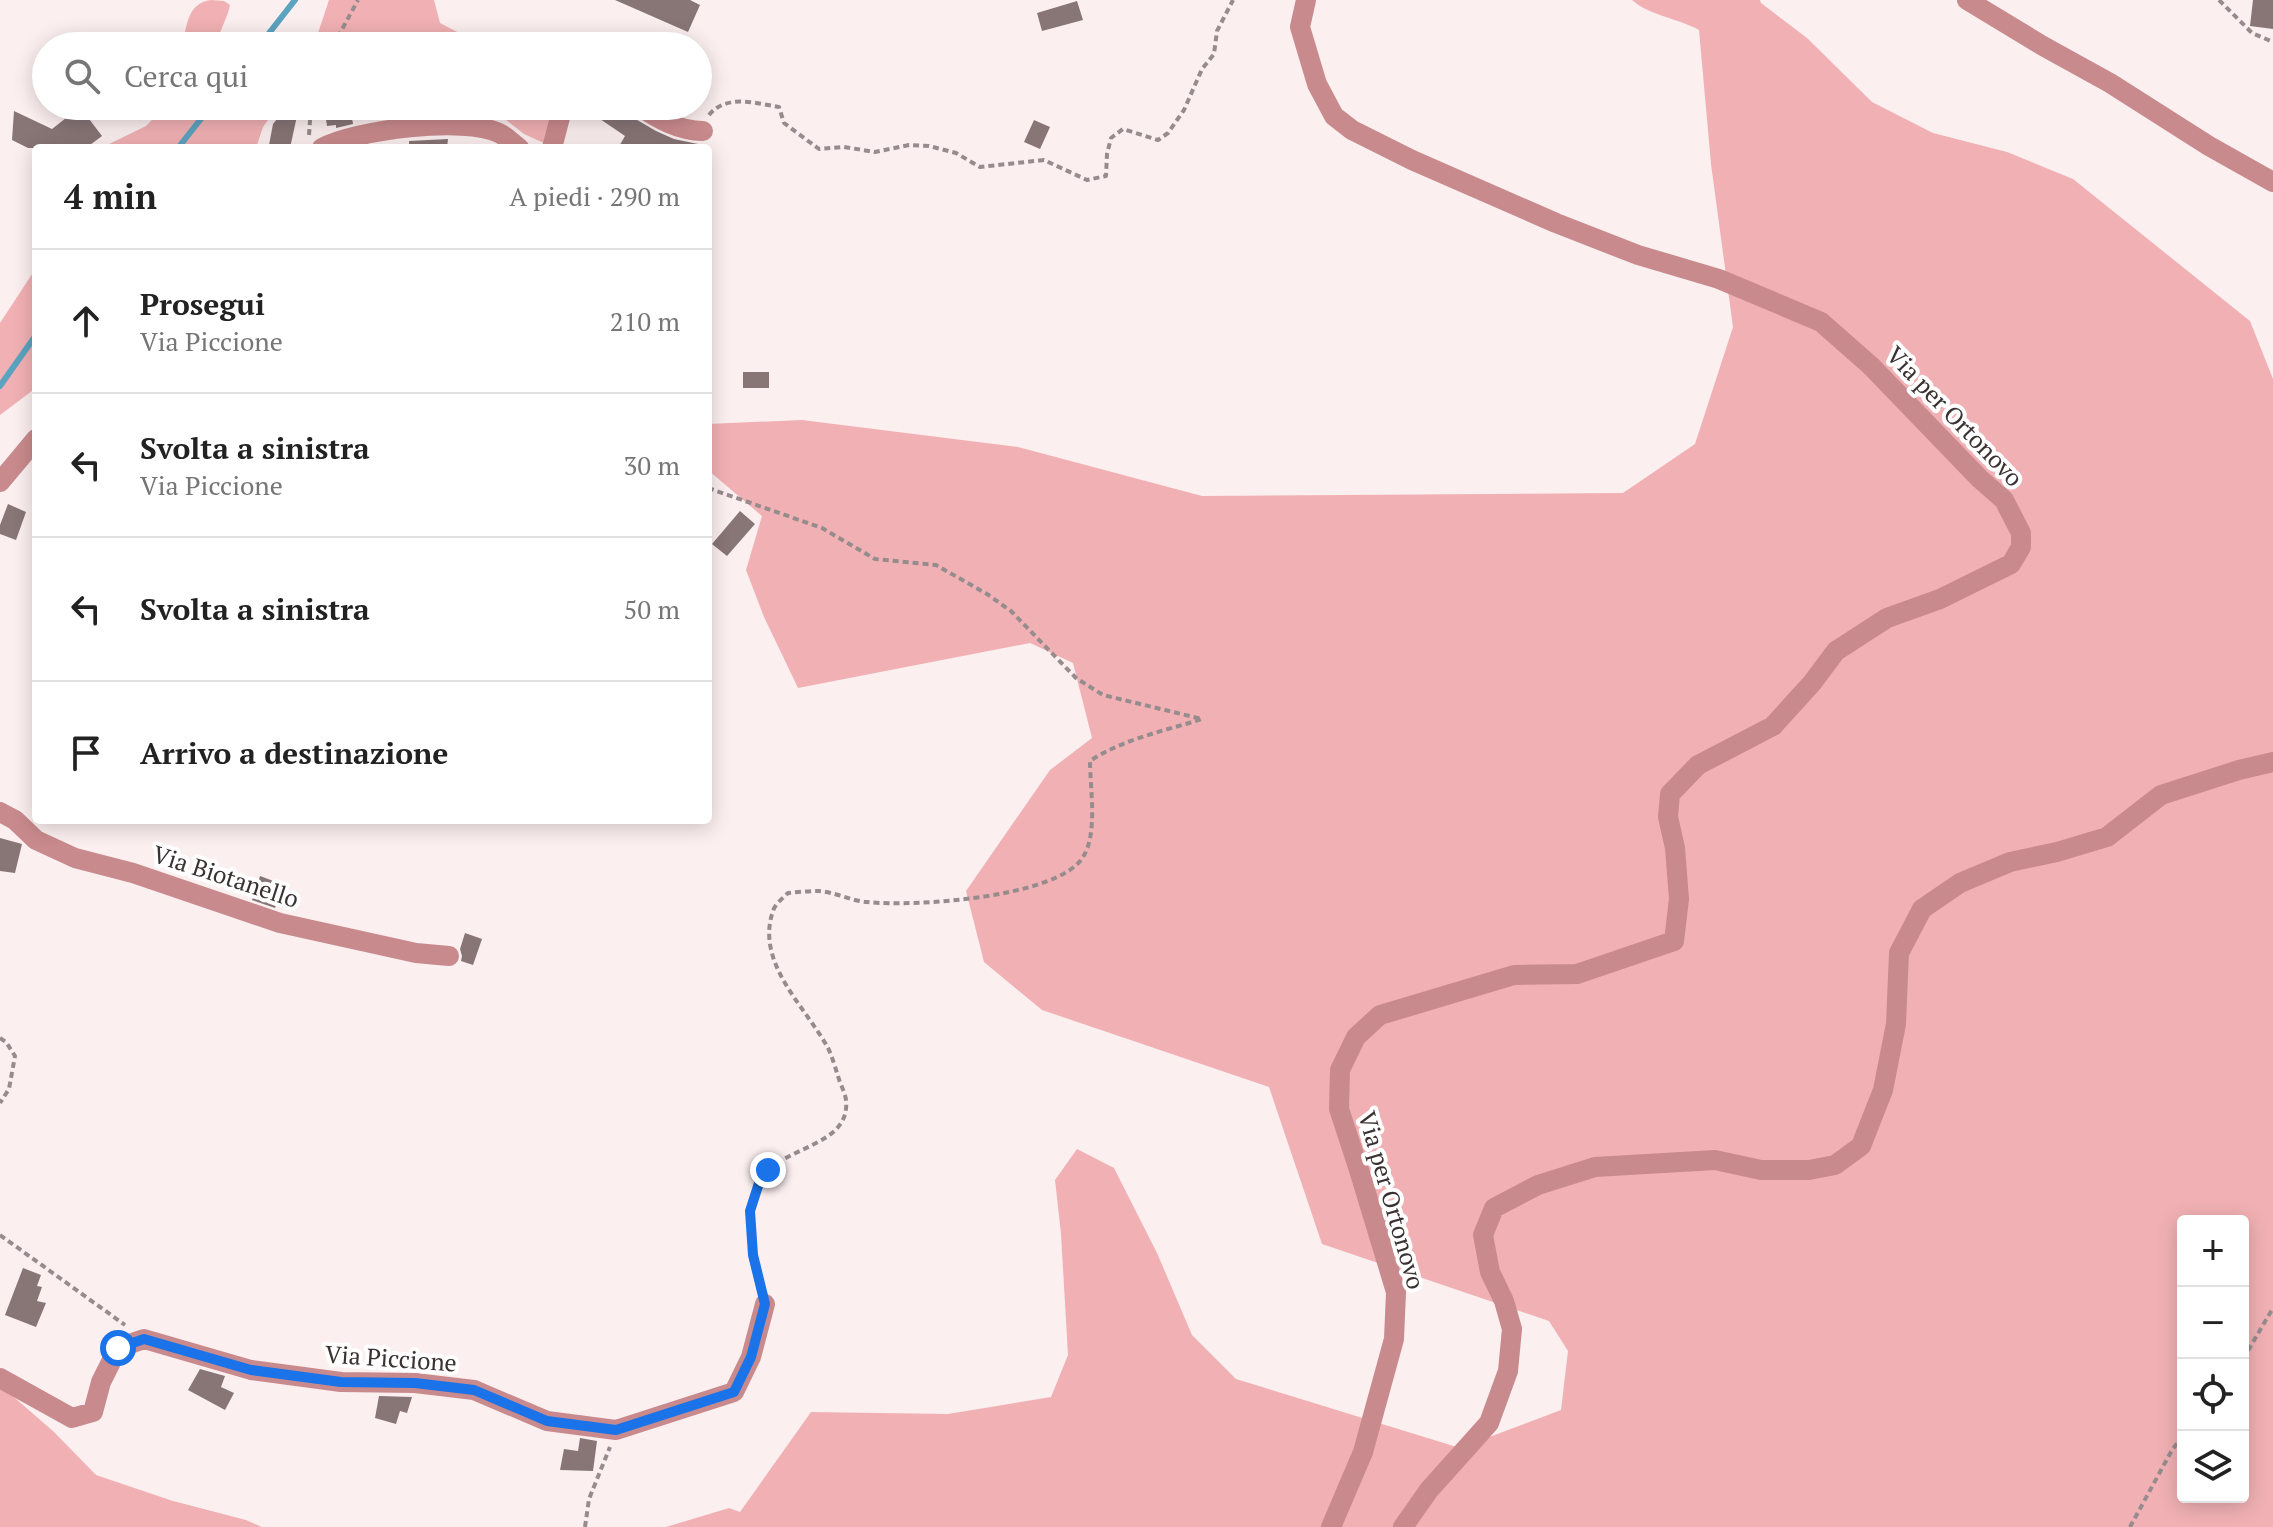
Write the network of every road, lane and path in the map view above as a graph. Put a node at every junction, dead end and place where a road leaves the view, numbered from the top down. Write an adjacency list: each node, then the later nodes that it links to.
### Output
1 (358, 0): 6 (path)
2 (1233, 0): 8 (path)
3 (1306, 0): 36 (street, Via per Ortonovo)
4 (1967, 0): 18 (street)
5 (2219, 0): 7 (path)
6 (341, 32)
7 (2273, 42)
8 (712, 111)
9 (310, 120): 14 (path)
10 (559, 120): 17 (street)
11 (662, 120): 13 (street)
12 (708, 120): 13 (path)
13 (703, 131)
14 (309, 144)
15 (333, 144): 16 (street)
16 (513, 144)
17 (553, 144)
18 (2273, 182)
19 (32, 444): 20 (street)
20 (0, 482)
21 (712, 489): 28 (path)
22 (2273, 762): 37 (street)
23 (0, 812): 24 (street, Via Biotanello)
24 (449, 956)
25 (0, 1038): 26 (path)
26 (0, 1103)
27 (0, 1235): 30 (path)
28 (765, 1304): 33 (street, Via Piccione)
29 (2273, 1308): 31 (path)
30 (144, 1339): 32 (street); 33 (street, Via Piccione)
31 (2249, 1349)
32 (0, 1378)
33 (616, 1430): 35 (path)
34 (2177, 1444): 38 (path)
35 (585, 1527)
36 (1331, 1527)
37 (1403, 1527)
38 (2130, 1527)

